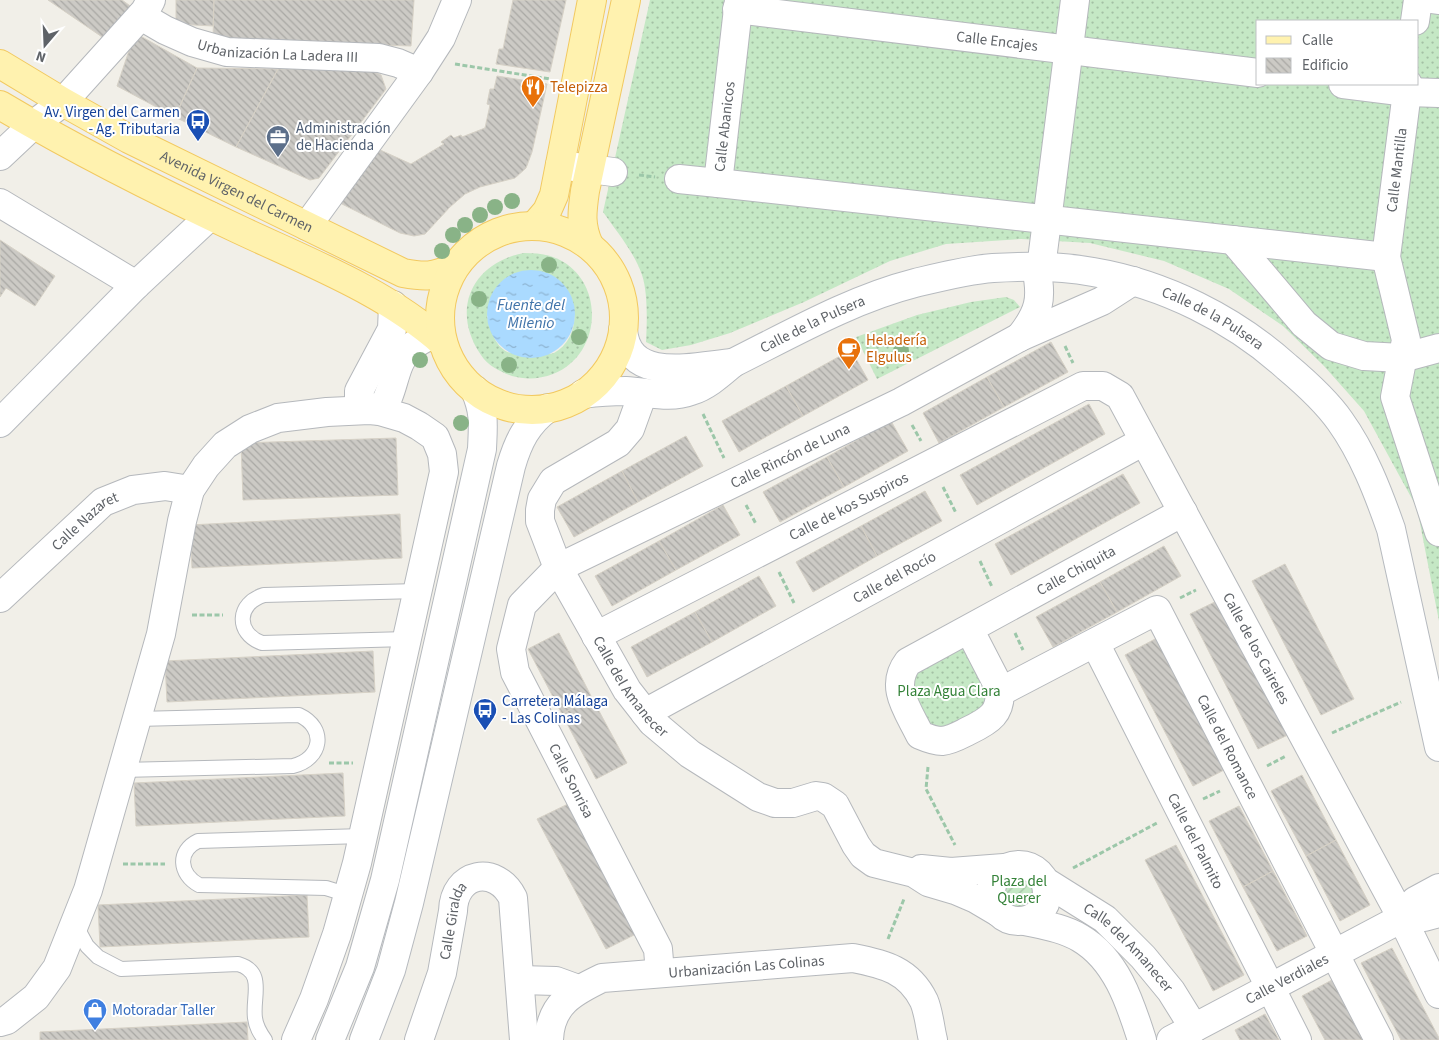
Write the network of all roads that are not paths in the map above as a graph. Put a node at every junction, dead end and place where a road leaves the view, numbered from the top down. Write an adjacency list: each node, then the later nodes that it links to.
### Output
1 (592, 0): 18 (main road)
2 (626, 0): 19 (main road)
3 (1075, 0): 7 (street, Calle Rincón de Luna)
4 (454, 2): 9 (street)
5 (738, 4): 7 (street, Calle Encajes); 21 (street, Calle Abanicos)
6 (146, 8): 9 (street, Urbanización La Ladera III); 14 (street)
7 (1069, 50): 10 (street, Calle Encajes); 24 (street, Calle Rincón de Luna)
8 (0, 64): 14 (main road, Avenida Virgen del Carmen)
9 (423, 65): 26 (street)
10 (1256, 73)
11 (1359, 85): 12 (street)
12 (1407, 88): 13 (street); 29 (street, Calle Mantilla)
13 (1439, 93)
14 (63, 102): 16 (street); 26 (main road, Avenida Virgen del Carmen)
15 (0, 105): 16 (main road)
16 (33, 125): 17 (street); 23 (main road)
17 (0, 156)
18 (560, 165): 19 (street); 25 (main road)
19 (601, 171): 28 (main road)
20 (680, 179): 21 (street, Calle Abanicos)
21 (718, 183): 24 (street)
22 (0, 203): 33 (street)
23 (210, 216): 33 (street); 34 (main road)
24 (1047, 219): 27 (street); 31 (street, Calle Rincón de Luna)
25 (535, 225): 28 (main road); 30 (main road)
26 (306, 226): 30 (main road, Avenida Virgen del Carmen)
27 (1233, 240): 29 (street); 39 (street)
28 (589, 245): 35 (main road)
29 (1386, 257): 39 (street)
30 (453, 268): 37 (main road)
31 (1038, 268): 32 (street, Calle de la Pulsera); 36 (street, Calle Rincón de Luna); 40 (street, Calle de la Pulsera)
32 (1133, 281): 36 (street, Calle Rincón de Luna); 63 (street, Calle de la Pulsera)
33 (136, 285): 48 (street)
34 (393, 305): 37 (main road); 41 (street)
35 (623, 330): 40 (street, Calle de la Pulsera); 45 (main road)
36 (1020, 337): 53 (street, Calle Rincón de Luna)
37 (438, 338): 41 (street); 43 (main road)
38 (1439, 348): 39 (street)
39 (1402, 358): 52 (street)
40 (733, 363): 44 (street, Calle de la Pulsera)
41 (382, 378): 47 (street)
42 (1093, 386): 49 (street, Calle de los Caireles); 57 (street, Calle de kos Suspiros)
43 (475, 390): 46 (main road); 86 (street)
44 (643, 393): 45 (street, Calle de la Pulsera); 53 (street, Calle del Amanecer)
45 (583, 394): 46 (main road)
46 (548, 408): 87 (street)
47 (374, 410): 50 (street); 54 (street)
48 (0, 423)
49 (1144, 441): 51 (street, Calle de los Caireles); 61 (street, Calle del Rocío)
50 (190, 490): 55 (street, Calle Nazaret); 62 (street)
51 (1183, 512): 56 (street, Calle Chiquita); 73 (street, Calle de los Caireles)
52 (1439, 532)
53 (558, 568): 57 (street, Calle del Amanecer); 77 (street, Calle Sonrisa)
54 (418, 591): 58 (street); 58 (lane)
55 (0, 598)
56 (969, 629): 60 (street); 60 (street, Calle Chiquita)
57 (596, 636): 61 (street, Calle del Amanecer)
58 (407, 639): 65 (street)
59 (1094, 643): 60 (street); 76 (street, Calle del Romance); 79 (street, Calle del Palmito)
60 (1000, 692)
61 (645, 713): 67 (street, Calle del Amanecer)
62 (137, 719): 64 (street); 64 (lane)
63 (1439, 747)
64 (122, 770): 74 (street)
65 (363, 836): 70 (street); 70 (lane)
66 (1004, 868): 67 (street, Calle del Amanecer); 68 (street); 71 (street)
67 (914, 873): 71 (street, Calle del Amanecer)
68 (1046, 882): 75 (street); 83 (street, Calle del Amanecer)
69 (1439, 888): 73 (street, Calle Verdiales)
70 (345, 904): 85 (street)
71 (998, 912): 75 (street)
72 (1439, 913): 73 (street, Calle Verdiales)
73 (1402, 918): 76 (street, Calle Verdiales); 81 (street, Calle de los Caireles)
74 (78, 919): 82 (street); 84 (lane)
75 (1025, 921): 92 (street, Calle del Amanecer)
76 (1335, 954): 79 (street, Calle Verdiales); 94 (street, Calle del Romance)
77 (660, 973): 80 (street, Urbanización Las Colinas); 91 (street, Urbanización Las Colinas)
78 (520, 980): 80 (street); 88 (street, Calle Giralda); 89 (street, Calle Giralda)
79 (1270, 988): 83 (street, Calle Verdiales); 93 (street, Calle del Palmito)
80 (578, 989): 90 (street, Urbanización Las Colinas)
81 (1439, 994)
82 (0, 1022)
83 (1182, 1034)
84 (265, 1040)
85 (296, 1040)
86 (330, 1040)
87 (364, 1040)
88 (419, 1040)
89 (524, 1040)
90 (549, 1040)
91 (933, 1040)
92 (1142, 1040)
93 (1297, 1040)
94 (1380, 1040)

